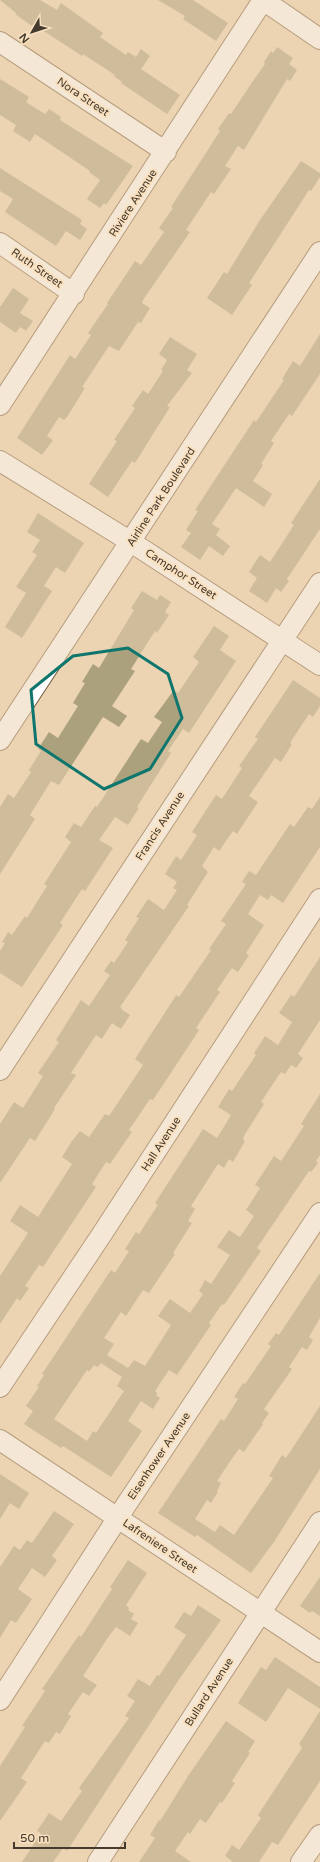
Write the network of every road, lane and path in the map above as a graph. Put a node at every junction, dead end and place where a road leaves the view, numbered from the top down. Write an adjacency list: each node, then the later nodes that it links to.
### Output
1 (263, 0): 2 (street); 4 (street, Riviere Avenue)
2 (320, 39)
3 (0, 42): 4 (street, Nora Street)
4 (166, 152): 7 (street, Riviere Avenue)
5 (0, 243): 7 (street, Ruth Street)
6 (320, 252): 10 (street, Airline Park Boulevard)
7 (74, 294): 8 (street, Riviere Avenue)
8 (0, 405)
9 (0, 461): 10 (street, Camphor Street)
10 (131, 542): 12 (street, Camphor Street); 14 (street, Airline Park Boulevard)
11 (320, 583): 12 (street, Francis Avenue)
12 (282, 640): 13 (street, Camphor Street); 16 (street, Francis Avenue)
13 (320, 665)
14 (0, 740)
15 (320, 899): 18 (street, Hall Avenue)
16 (0, 1070)
17 (320, 1213): 20 (street, Eisenhower Avenue)
18 (0, 1387)
19 (0, 1440): 20 (street, Lafreniere Street)
20 (118, 1518): 22 (street, Lafreniere Street); 24 (street, Eisenhower Avenue)
21 (320, 1522): 22 (street, Bullard Avenue)
22 (260, 1613): 23 (street, Lafreniere Street); 26 (street, Bullard Avenue)
23 (320, 1652)
24 (0, 1700)
25 (320, 1835): 27 (street)
26 (98, 1862)
27 (302, 1862)

